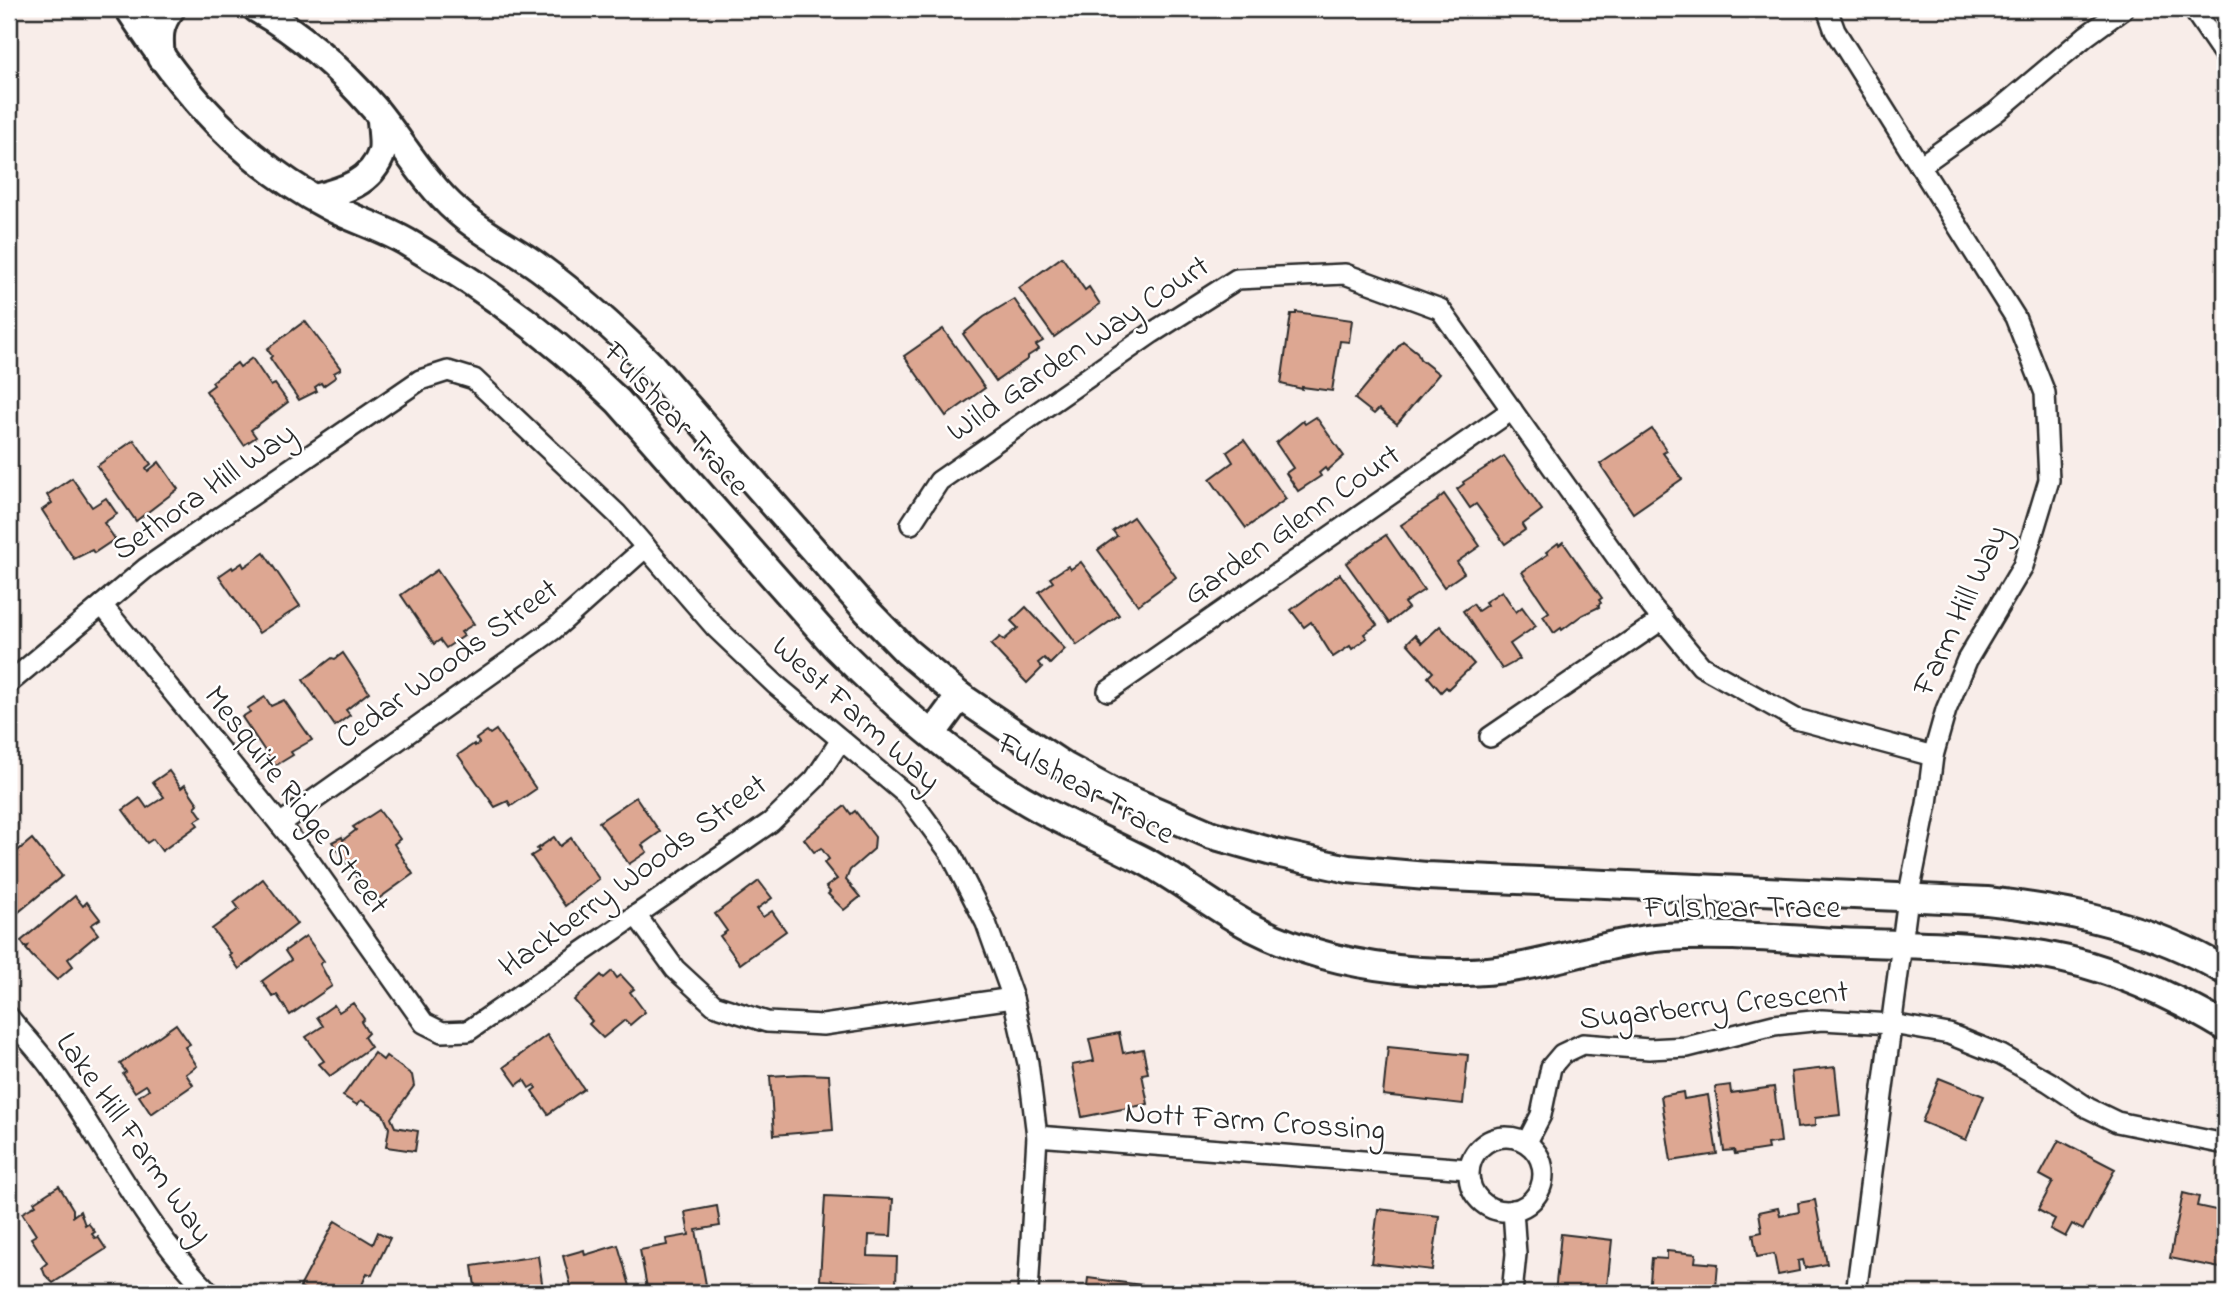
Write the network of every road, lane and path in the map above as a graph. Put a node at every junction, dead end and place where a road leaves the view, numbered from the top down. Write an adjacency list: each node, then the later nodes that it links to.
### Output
1 (130, 9): 8 (street, Fulshear Trace)
2 (171, 9): 8 (street)
3 (257, 9): 9 (street, Fulshear Trace)
4 (1827, 9): 10 (street, Farm Hill Way)
5 (2123, 9): 10 (street)
6 (2193, 9): 7 (street)
7 (2225, 56)
8 (161, 58): 11 (street, Fulshear Trace)
9 (381, 118): 11 (street); 20 (street, Fulshear Trace)
10 (1920, 166): 24 (street, Farm Hill Way)
11 (314, 198): 21 (street, Fulshear Trace)
12 (448, 371): 15 (street, West Farm Way); 16 (street, Sethora Hill Way)
13 (1512, 410): 14 (street, Wild Garden Way Court); 17 (street, Wild Garden Way Court); 19 (street, Garden Glenn Court)
14 (911, 524)
15 (646, 547): 23 (street, West Farm Way); 25 (street, Cedar Woods Street)
16 (102, 605): 18 (street, Sethora Hill Way); 25 (street, Mesquite Ridge Street)
17 (1658, 613): 22 (street); 24 (street, Wild Garden Way Court)
18 (9, 683)
19 (1108, 691)
20 (960, 696): 21 (street); 26 (street, Fulshear Trace)
21 (932, 734): 28 (street, Fulshear Trace)
22 (1490, 737)
23 (841, 740): 27 (street, Hackberry Woods Street); 30 (street, West Farm Way)
24 (1933, 756): 26 (street, Farm Hill Way)
25 (280, 824): 34 (street, Mesquite Ridge Street)
26 (1908, 898): 28 (street, Farm Hill Way); 29 (street, Fulshear Trace)
27 (636, 915): 30 (street); 34 (street, Hackberry Woods Street)
28 (1903, 945): 32 (street, Farm Hill Way); 33 (street, Fulshear Trace)
29 (2225, 971)
30 (1013, 998): 35 (street, West Farm Way)
31 (9, 1017): 40 (street, Lake Hill Farm Way)
32 (1892, 1024): 36 (street, Sugarberry Crescent); 37 (street, Sugarberry Crescent); 43 (street, Farm Hill Way)
33 (2225, 1027)
34 (442, 1032)
35 (1037, 1136): 38 (street, Nott Farm Crossing); 41 (street, West Farm Way)
36 (1527, 1142): 38 (street); 39 (street)
37 (2225, 1144)
38 (1468, 1169): 39 (street)
39 (1513, 1210): 42 (street)
40 (210, 1293)
41 (1028, 1293)
42 (1513, 1293)
43 (1856, 1293)

